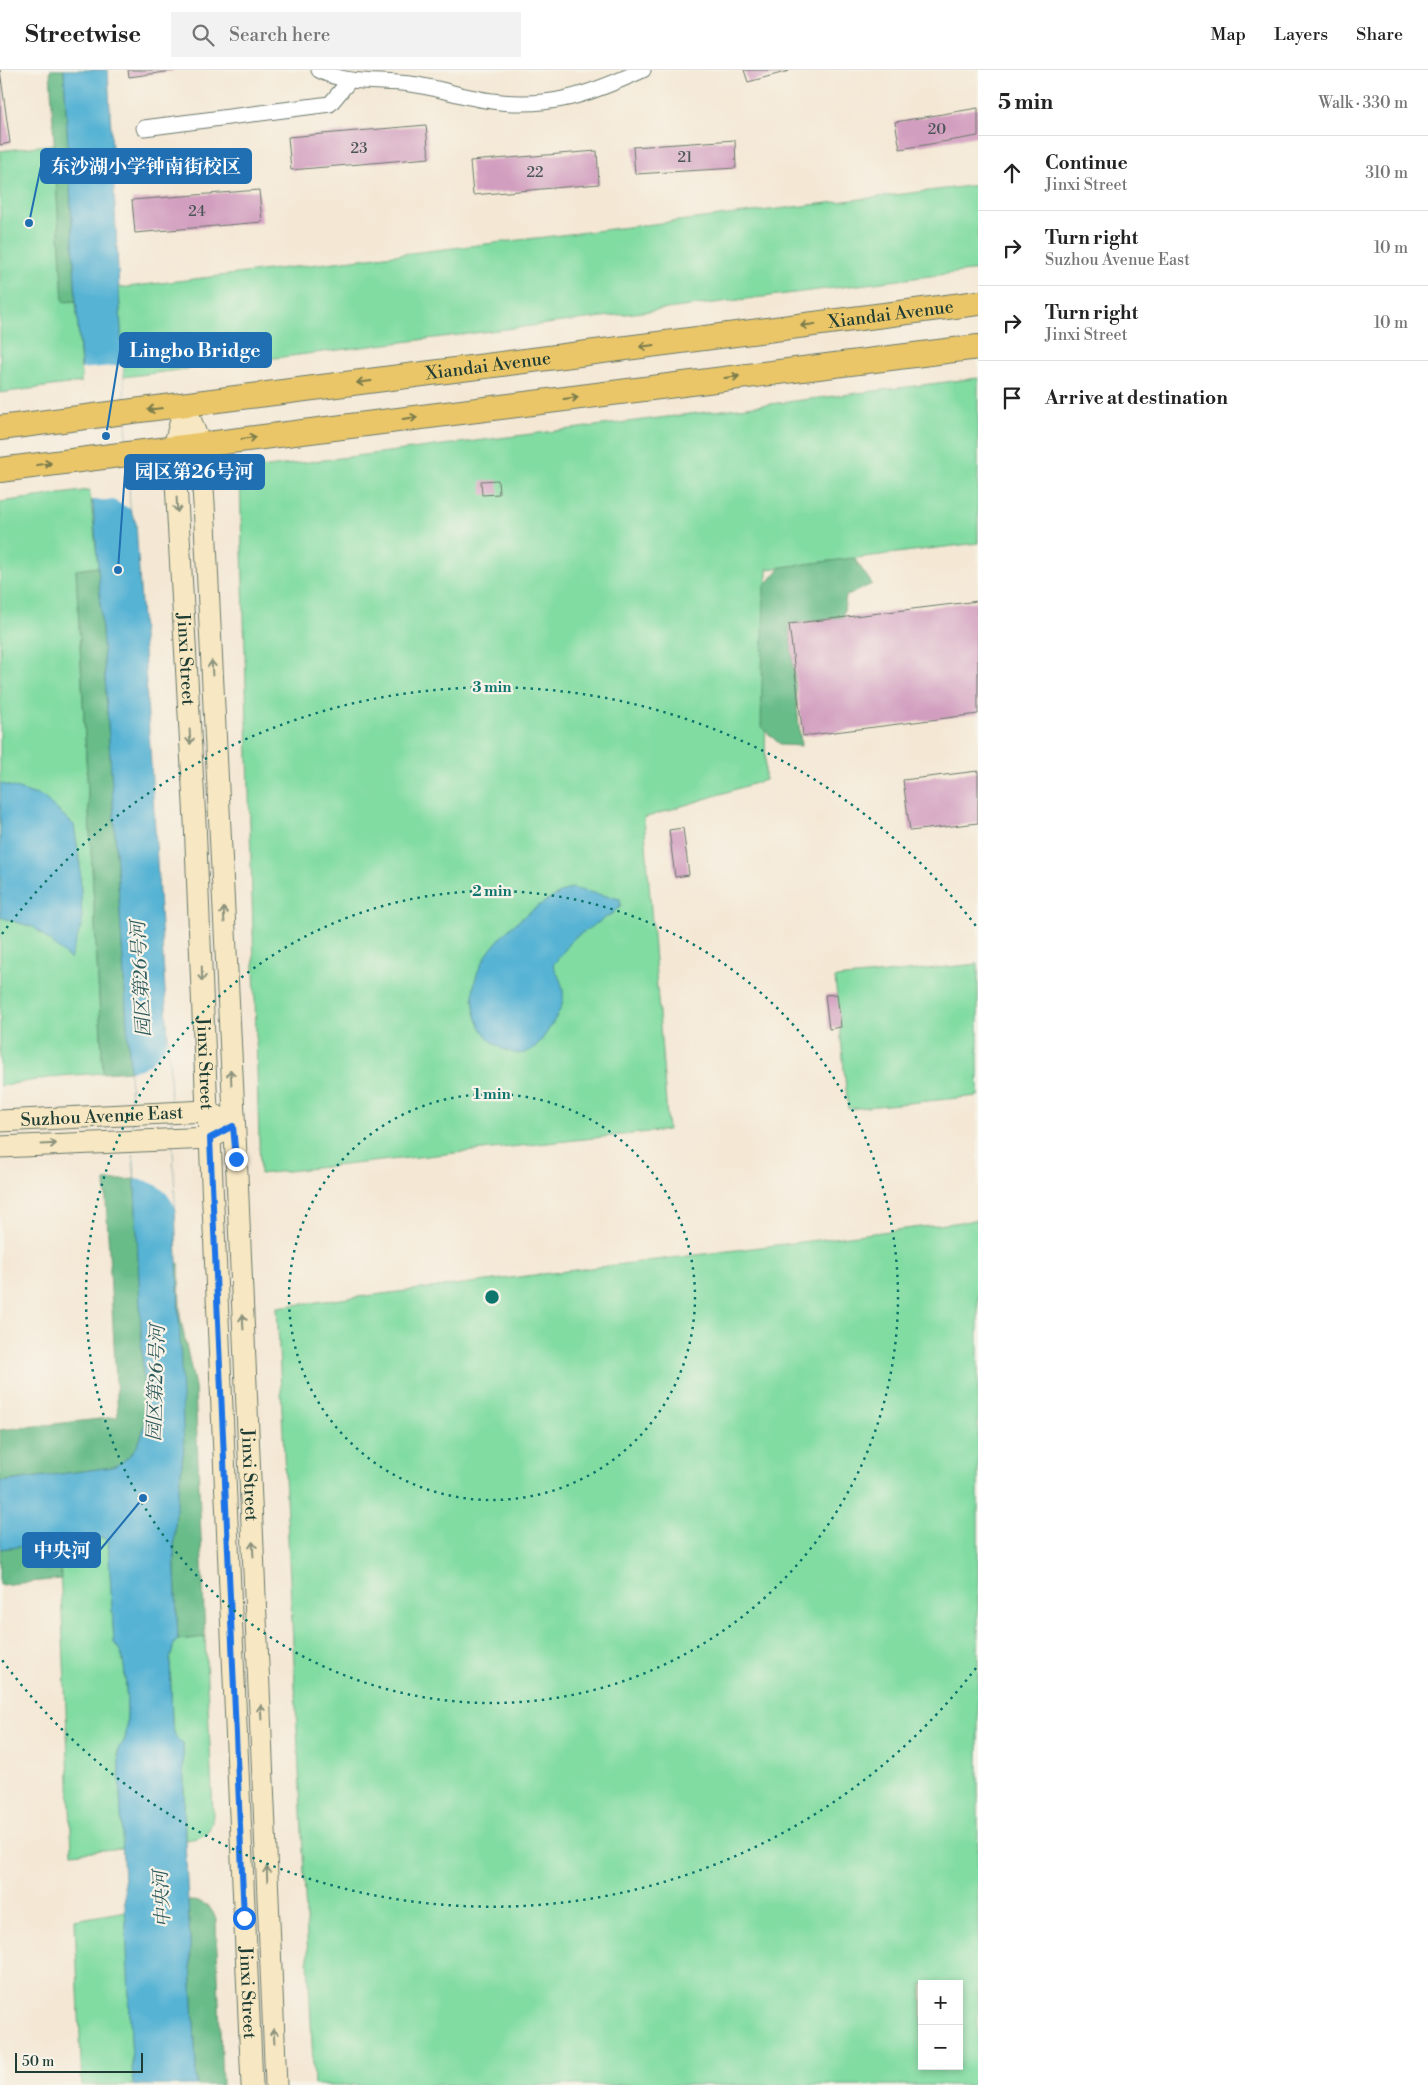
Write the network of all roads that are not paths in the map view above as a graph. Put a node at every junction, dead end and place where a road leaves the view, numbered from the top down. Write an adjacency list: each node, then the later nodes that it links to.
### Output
1 (319, 70): 3 (street)
2 (643, 70): 3 (street)
3 (350, 80): 4 (street)
4 (144, 128)
5 (978, 303): 7 (main road, Xiandai Avenue, one-way to 7)
6 (978, 346): 9 (main road, one-way to 6)
7 (185, 406): 8 (main road, Xiandai Avenue, one-way to 8); 9 (main road, Jinxi Street); 10 (main road, Jinxi Street)
8 (0, 428)
9 (200, 445): 10 (main road); 14 (main road, Jinxi Street, one-way to 9)
10 (174, 448): 11 (main road, one-way to 10); 12 (main road, Jinxi Street, one-way to 12)
11 (0, 470)
12 (207, 1111): 13 (main road, Suzhou Avenue East); 14 (main road, Suzhou Avenue East); 15 (main road, Jinxi Street)
13 (0, 1121)
14 (233, 1126): 15 (main road, Suzhou Avenue East); 18 (main road, Jinxi Street, one-way to 14)
15 (210, 1138): 16 (main road, Suzhou Avenue East, one-way to 15); 17 (main road, Jinxi Street)
16 (0, 1147)
17 (252, 2085)
18 (276, 2085)

